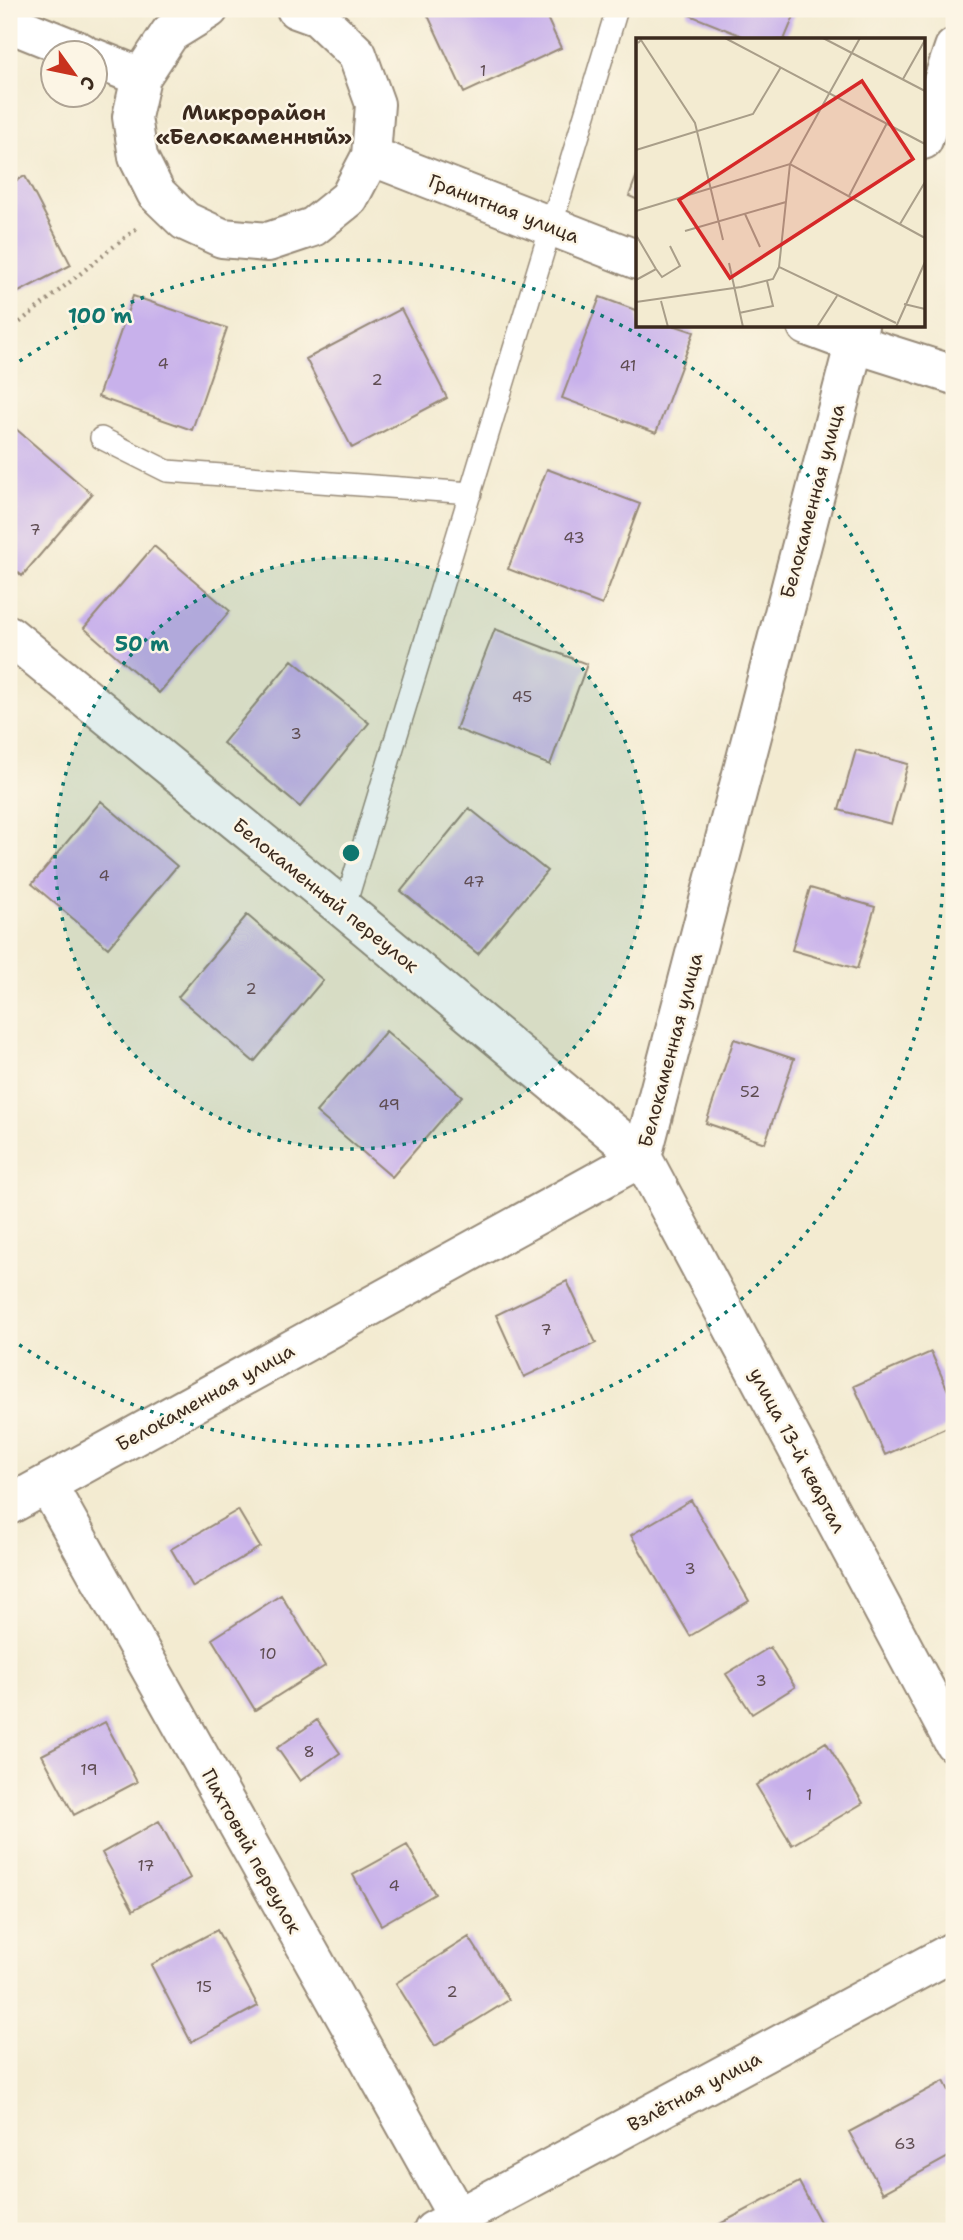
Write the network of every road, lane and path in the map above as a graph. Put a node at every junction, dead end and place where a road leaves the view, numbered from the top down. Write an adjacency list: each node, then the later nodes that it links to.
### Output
1 (209, 9): 8 (street)
2 (296, 9): 10 (street)
3 (617, 9): 12 (lane)
4 (9, 23): 5 (street)
5 (46, 38)
6 (954, 48): 9 (street)
7 (108, 64): 8 (street)
8 (141, 77): 11 (street)
9 (925, 134)
10 (371, 156): 11 (street); 12 (street, Гранитная улица)
11 (167, 203): 15 (path)
12 (552, 227): 13 (street, Гранитная улица); 19 (lane)
13 (636, 259)
14 (813, 327): 16 (street)
15 (9, 331)
16 (856, 334): 17 (street); 22 (street, Белокаменная улица)
17 (954, 375)
18 (101, 438): 19 (lane)
19 (471, 493): 21 (lane)
20 (9, 635): 21 (street, Белокаменный переулок)
21 (344, 909): 22 (street, Белокаменный переулок)
22 (642, 1157): 23 (street, Белокаменная улица); 25 (street, улица 13-й квартал)
23 (47, 1484): 24 (street, Белокаменная улица); 27 (street, Пихтовый переулок)
24 (9, 1505)
25 (954, 1743)
26 (954, 1951): 27 (street, Взлётная улица)
27 (446, 2225)

